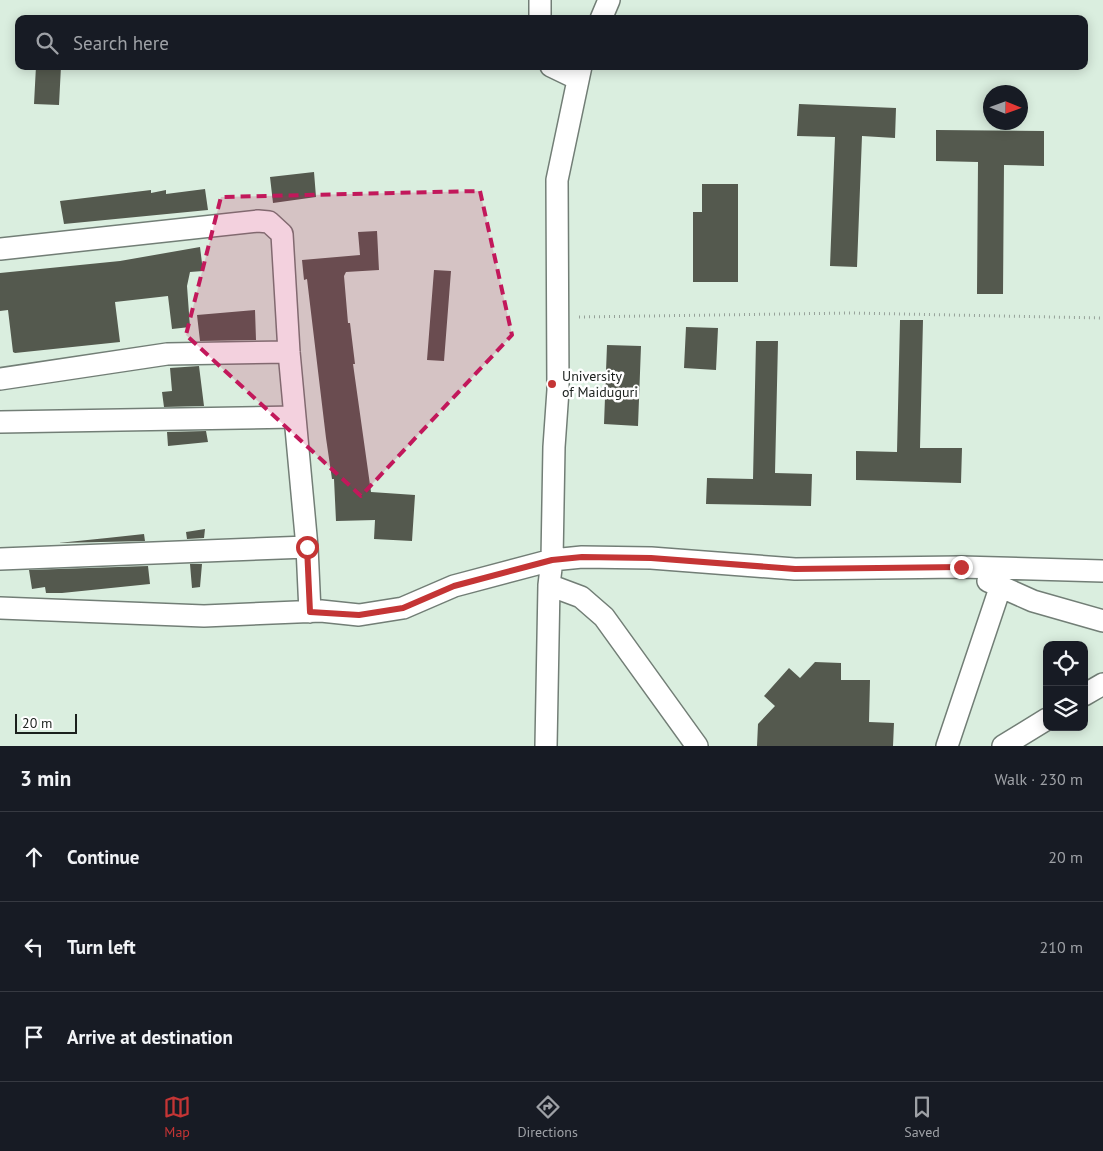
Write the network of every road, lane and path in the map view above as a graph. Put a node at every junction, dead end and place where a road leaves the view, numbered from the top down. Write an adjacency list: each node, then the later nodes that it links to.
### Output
1 (540, 0): 3 (street)
2 (609, 0): 4 (street)
3 (540, 15)
4 (603, 15)
5 (580, 72): 7 (street)
6 (0, 249): 9 (street)
7 (557, 317): 8 (path); 15 (street)
8 (1103, 318)
9 (289, 352): 10 (street); 11 (street)
10 (0, 379)
11 (295, 417): 12 (street); 13 (street)
12 (0, 422)
13 (307, 547): 14 (street); 21 (street)
14 (0, 559)
15 (552, 560): 16 (street); 18 (street); 21 (street)
16 (961, 567): 17 (street); 19 (street)
17 (1103, 571)
18 (549, 585): 26 (street); 27 (street)
19 (1000, 588): 22 (street); 28 (street)
20 (0, 608): 21 (street)
21 (310, 612)
22 (1103, 621)
23 (1103, 684): 24 (street)
24 (1088, 693)
25 (1043, 721): 29 (street)
26 (546, 746)
27 (697, 746)
28 (947, 746)
29 (1003, 746)

